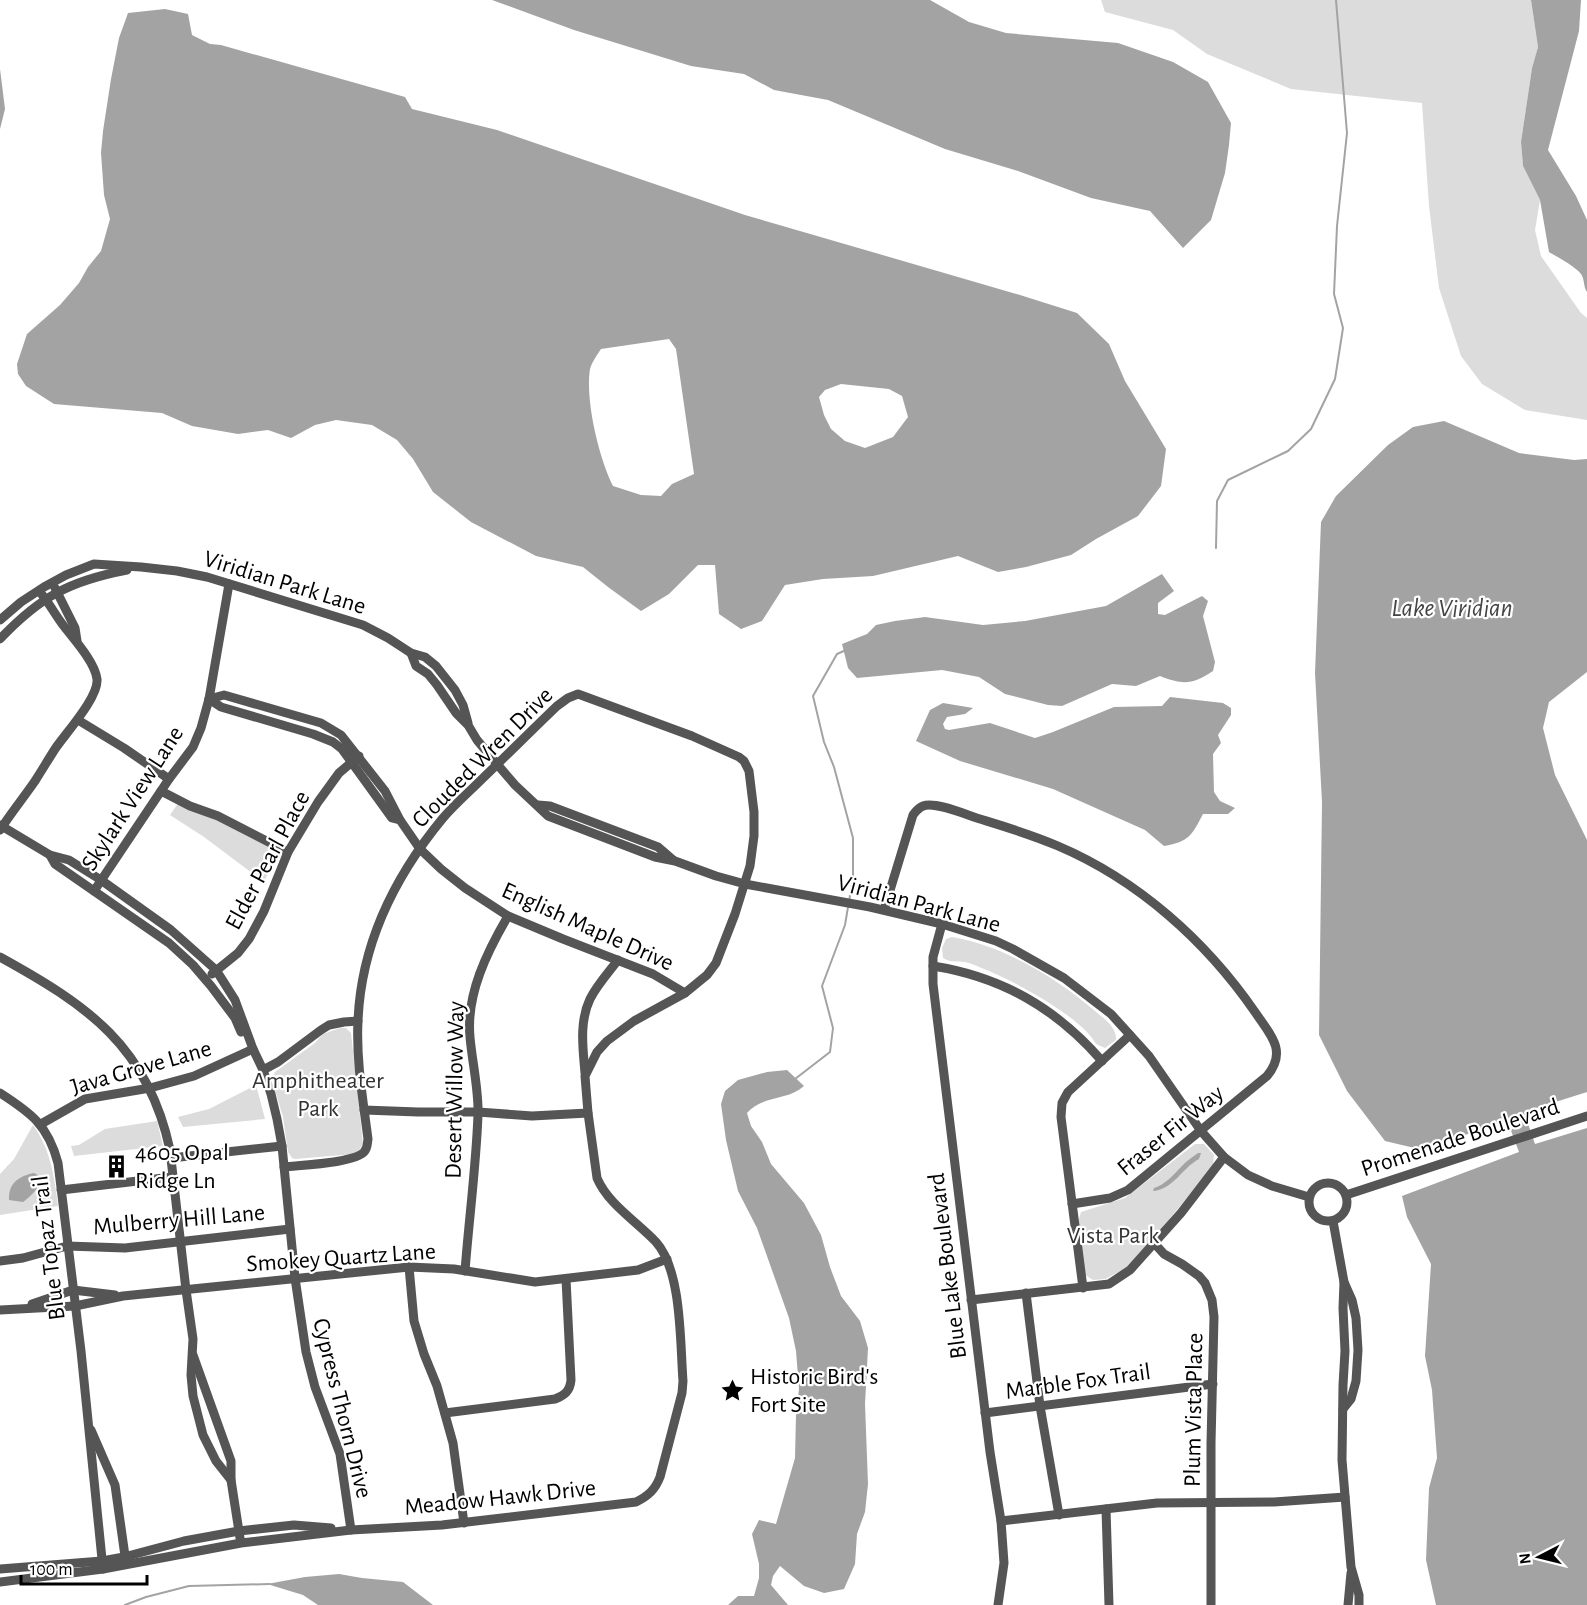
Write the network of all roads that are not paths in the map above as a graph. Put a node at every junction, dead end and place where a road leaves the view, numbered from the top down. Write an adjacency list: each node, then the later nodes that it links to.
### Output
1 (229, 584): 2 (street, Viridian Park Lane); 8 (street, Skylark View Lane); 11 (street, Viridian Park Lane)
2 (55, 587): 3 (street, Viridian Park Lane); 4 (street, Viridian Park Lane); 7 (street)
3 (39, 591): 4 (street); 5 (street, Viridian Park Lane)
4 (46, 598): 6 (street, Viridian Park Lane); 7 (street)
5 (0, 621)
6 (0, 639)
7 (77, 641): 9 (street)
8 (208, 699): 10 (street, English Maple Drive); 12 (street, Skylark View Lane)
9 (78, 720): 12 (street); 14 (street)
10 (356, 759): 15 (street, English Maple Drive); 16 (street, Elder Pearl Place)
11 (497, 764): 15 (street, Clouded Wren Drive); 19 (street, Viridian Park Lane); 19 (street, Clouded Wren Drive)
12 (169, 779): 13 (street, Skylark View Lane)
13 (161, 791): 16 (street); 18 (street, Skylark View Lane)
14 (1, 827): 17 (street, Cypress Thorn Drive)
15 (420, 849): 22 (street, English Maple Drive); 30 (street, Clouded Wren Drive)
16 (288, 852): 27 (street, Elder Pearl Place)
17 (50, 855): 18 (street, Cypress Thorn Drive); 20 (street, Cypress Thorn Drive)
18 (101, 880): 20 (street, Skylark View Lane); 27 (street, Cypress Thorn Drive)
19 (745, 884): 21 (street, Viridian Park Lane); 29 (street)
20 (94, 891): 28 (street, Cypress Thorn Drive)
21 (884, 910): 23 (street, Viridian Park Lane); 43 (street, Fraser Fir Way)
22 (508, 916): 25 (street, English Maple Drive); 39 (street, Desert Willow Way)
23 (942, 924): 26 (street, Blue Lake Boulevard); 31 (street, Viridian Park Lane)
24 (0, 957): 36 (street)
25 (618, 960): 29 (street, English Maple Drive); 35 (street)
26 (933, 966): 33 (street); 69 (street, Blue Lake Boulevard)
27 (216, 970): 28 (street, Elder Pearl Place); 32 (street, Cypress Thorn Drive)
28 (205, 979): 32 (street, Cypress Thorn Drive)
29 (685, 993): 35 (street)
30 (358, 1021): 34 (street); 38 (street, Clouded Wren Drive)
31 (1130, 1035): 33 (street); 43 (street, Viridian Park Lane)
32 (253, 1049): 34 (street, Cypress Thorn Drive); 36 (street, Java Grove Lane)
33 (1102, 1061): 52 (street)
34 (263, 1070): 44 (street, Cypress Thorn Drive)
35 (585, 1076): 40 (street)
36 (150, 1088): 42 (street, Java Grove Lane); 46 (street)
37 (1, 1094): 42 (street, Blue Topaz Trail)
38 (364, 1110): 39 (street); 47 (street, Clouded Wren Drive)
39 (478, 1112): 40 (street); 61 (street, Desert Willow Way)
40 (588, 1113): 58 (street)
41 (1587, 1116): 50 (street, Promenade Boulevard)
42 (40, 1124): 49 (street, Blue Topaz Trail)
43 (1201, 1131): 45 (street, Viridian Park Lane); 52 (street, Fraser Fir Way)
44 (282, 1146): 46 (street); 47 (street, Cypress Thorn Drive)
45 (1224, 1157): 51 (street, Viridian Park Lane); 56 (street)
46 (171, 1158): 48 (street)
47 (284, 1167): 54 (street, Cypress Thorn Drive)
48 (172, 1177): 49 (street); 55 (street)
49 (61, 1190): 57 (street, Blue Topaz Trail)
50 (1346, 1195): 51 (street); 53 (street)
51 (1309, 1197): 53 (street)
52 (1072, 1204): 64 (street)
53 (1332, 1221): 80 (street)
54 (290, 1229): 55 (street, Mulberry Hill Lane); 62 (street, Cypress Thorn Drive)
55 (180, 1241): 57 (street, Mulberry Hill Lane); 66 (street)
56 (1154, 1243): 64 (street); 74 (street, Plum Vista Place)
57 (67, 1246): 59 (street, Mulberry Hill Lane); 65 (street, Blue Topaz Trail)
58 (667, 1259): 63 (street, Smokey Quartz Lane); 85 (street, Meadow Hawk Drive)
59 (0, 1262)
60 (409, 1267): 61 (street, Smokey Quartz Lane); 62 (street, Smokey Quartz Lane); 76 (street)
61 (465, 1271): 63 (street, Smokey Quartz Lane)
62 (296, 1278): 66 (street, Smokey Quartz Lane); 86 (street, Cypress Thorn Drive)
63 (566, 1280): 76 (street)
64 (1083, 1288): 67 (street)
65 (73, 1290): 68 (street, Smokey Quartz Lane); 70 (street, Blue Topaz Trail); 71 (street, Smokey Quartz Lane)
66 (186, 1290): 68 (street, Smokey Quartz Lane); 73 (street)
67 (1026, 1293): 69 (street); 75 (street)
68 (123, 1296): 70 (street, Smokey Quartz Lane)
69 (971, 1300): 77 (street, Blue Lake Boulevard)
70 (75, 1306): 71 (street, Smokey Quartz Lane); 78 (street, Blue Topaz Trail)
71 (18, 1308): 72 (street, Smokey Quartz Lane)
72 (0, 1310)
73 (191, 1350): 79 (street); 79 (street)
74 (1213, 1384): 75 (street, Marble Fox Trail); 81 (street, Plum Vista Place)
75 (1040, 1406): 77 (street, Marble Fox Trail); 83 (street)
76 (445, 1413): 85 (street)
77 (985, 1413): 84 (street, Blue Lake Boulevard)
78 (88, 1422): 89 (street, Blue Topaz Trail); 90 (street, Blue Topaz Trail)
79 (231, 1480): 87 (street)
80 (1345, 1497): 81 (street); 91 (street)
81 (1212, 1503): 82 (street); 96 (street, Plum Vista Place)
82 (1106, 1509): 83 (street); 95 (street)
83 (1059, 1515): 84 (street)
84 (1001, 1521): 94 (street, Blue Lake Boulevard)
85 (464, 1522): 86 (street, Meadow Hawk Drive)
86 (351, 1530): 87 (street, Meadow Hawk Drive); 88 (street, Meadow Hawk Drive)
87 (239, 1531): 88 (street); 89 (street, Meadow Hawk Drive)
88 (241, 1543): 89 (street, Meadow Hawk Drive)
89 (125, 1561): 90 (street, Meadow Hawk Drive)
90 (103, 1565): 92 (street, Meadow Hawk Drive); 93 (street, Meadow Hawk Drive)
91 (1351, 1567): 97 (street); 98 (street)
92 (0, 1569)
93 (0, 1582)
94 (998, 1605)
95 (1109, 1605)
96 (1211, 1605)
97 (1348, 1605)
98 (1359, 1605)

